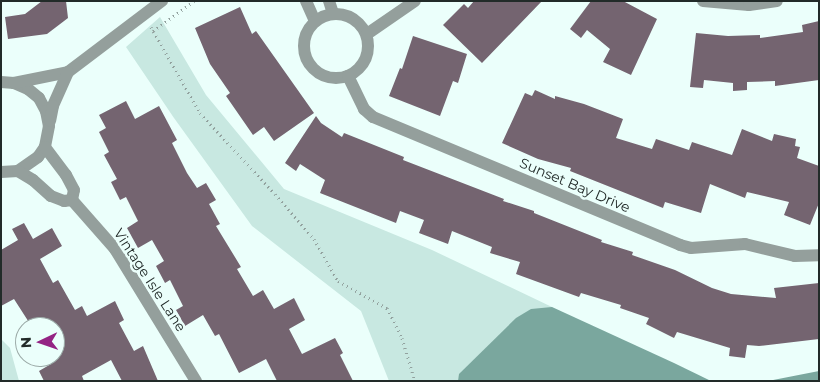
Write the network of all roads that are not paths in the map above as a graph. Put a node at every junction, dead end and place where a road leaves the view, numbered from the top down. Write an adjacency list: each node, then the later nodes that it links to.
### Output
1 (162, 1): 9 (street)
2 (306, 1): 7 (street)
3 (415, 1): 8 (street)
4 (703, 1): 5 (street)
5 (778, 1)
6 (331, 7): 7 (street); 8 (street)
7 (314, 21): 10 (street)
8 (366, 34): 10 (street)
9 (68, 72): 12 (street); 13 (street)
10 (348, 76): 18 (street, Sunset Bay Drive)
11 (1, 82): 12 (street)
12 (14, 83): 13 (street)
13 (49, 126): 14 (street)
14 (45, 147): 15 (street); 17 (street)
15 (18, 170): 16 (street); 17 (street)
16 (1, 172)
17 (72, 200): 19 (street, Vintage Isle Lane)
18 (819, 255)
19 (196, 381)

